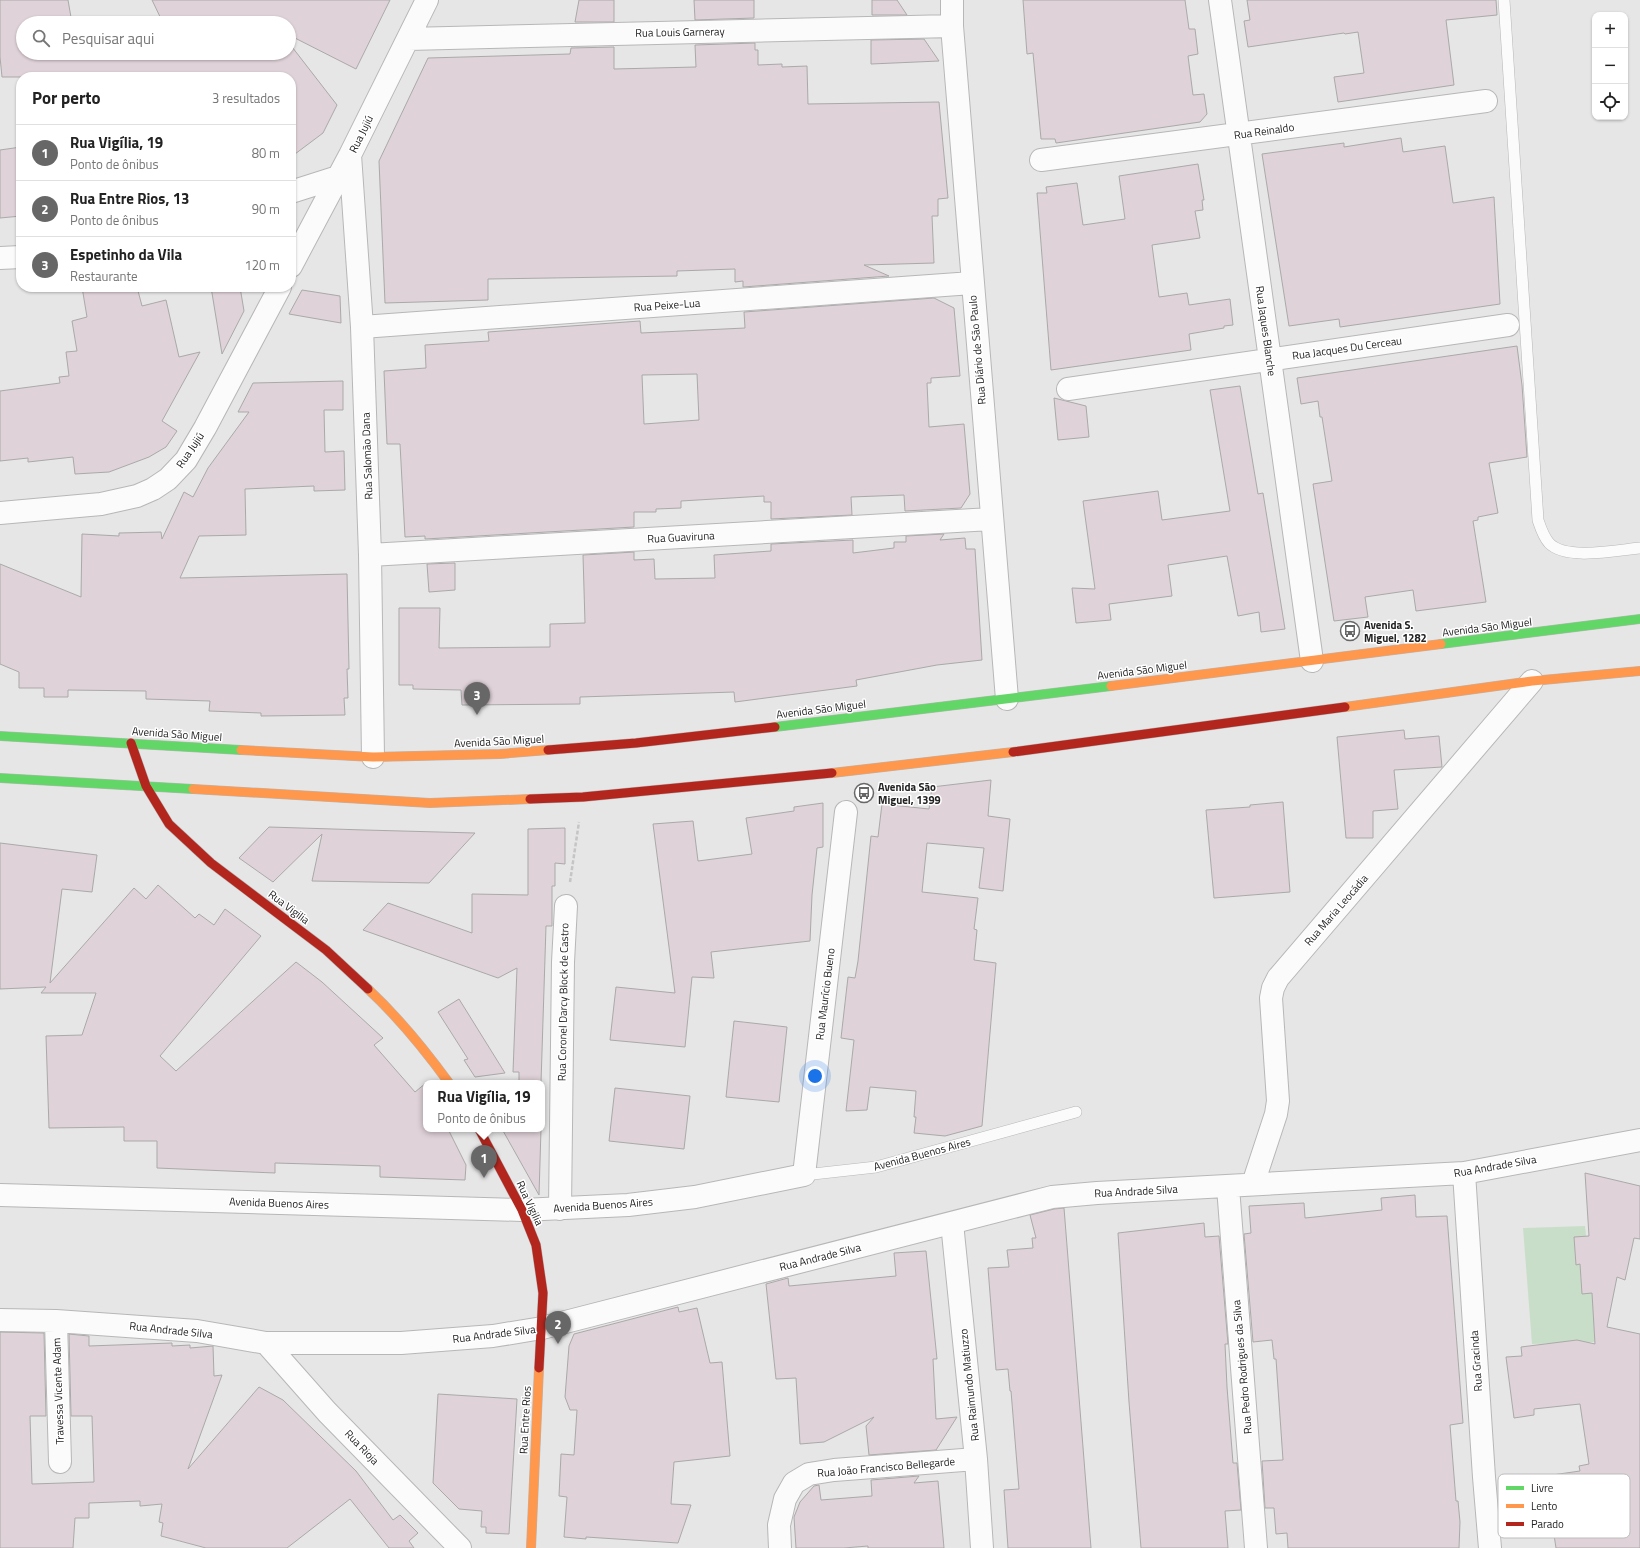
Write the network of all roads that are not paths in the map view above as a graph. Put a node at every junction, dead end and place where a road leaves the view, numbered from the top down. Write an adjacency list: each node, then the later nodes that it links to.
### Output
1 (427, 0): 6 (street, Rua Jujiú)
2 (952, 0): 5 (street, Rua Diário de São Paulo)
3 (1220, 0): 8 (street, Rua Jaques Blanche)
4 (1504, 0): 24 (lane)
5 (952, 26): 6 (street, Rua Louis Garneray); 16 (street, Rua Diário de São Paulo)
6 (408, 39): 9 (street, Rua Jujiú)
7 (1486, 101): 8 (street, Rua Reinaldo)
8 (1238, 134): 10 (street, Rua Reinaldo); 20 (street, Rua Jaques Blanche)
9 (350, 155): 11 (street, Rua Jujiú); 19 (street, Rua Salomão Dana)
10 (1041, 160)
11 (338, 177): 12 (street); 14 (street, Rua Jujiú)
12 (296, 190)
13 (16, 257): 15 (street)
14 (296, 257)
15 (0, 258)
16 (972, 283): 19 (street, Rua Peixe-Lua); 23 (street, Rua Diário de São Paulo)
17 (277, 292): 22 (street, Rua Jujiú)
18 (1508, 325): 20 (street, Rua Jacques Du Cerceau)
19 (362, 327): 25 (street, Rua Salomão Dana)
20 (1270, 360): 21 (street, Rua Jacques Du Cerceau); 27 (street, Rua Jaques Blanche)
21 (1068, 389)
22 (0, 513)
23 (991, 519): 25 (street, Rua Guaviruna); 30 (street, Rua Diário de São Paulo)
24 (1640, 548)
25 (370, 555): 33 (street, Rua Salomão Dana)
26 (1640, 619): 27 (main road, Avenida São Miguel)
27 (1312, 662): 30 (main road, Avenida São Miguel)
28 (1640, 671): 29 (main road)
29 (1532, 681): 35 (main road); 44 (street, Rua Maria Leocádia)
30 (1007, 699): 33 (main road, Avenida São Miguel)
31 (0, 736): 32 (main road, Avenida São Miguel)
32 (131, 743): 33 (main road, Avenida São Miguel); 35 (main road, Rua Vigilia)
33 (373, 757)
34 (0, 778): 35 (main road)
35 (146, 786): 38 (main road, Rua Vigilia)
36 (846, 812): 43 (street, Rua Maurício Bueno)
37 (566, 906): 47 (street, Rua Coronel Darcy Block de Castro)
38 (447, 1080)
39 (1076, 1112): 43 (lane, Avenida Buenos Aires)
40 (481, 1132): 48 (main road, Rua Vigilia)
41 (1640, 1139): 42 (street, Rua Andrade Silva)
42 (1464, 1173): 44 (street, Rua Andrade Silva); 62 (street, Rua Gracinda)
43 (804, 1175): 47 (street, Avenida Buenos Aires)
44 (1253, 1184): 45 (street, Rua Andrade Silva)
45 (1228, 1186): 49 (street, Rua Andrade Silva); 61 (street, Rua Pedro Rodrigues da Silva)
46 (0, 1195): 48 (street, Avenida Buenos Aires)
47 (560, 1209): 48 (street, Avenida Buenos Aires)
48 (522, 1210): 50 (main road, Rua Vigilia)
49 (952, 1223): 53 (street, Rua Andrade Silva); 55 (street, Rua Raimundo Matiuzzo)
50 (543, 1293): 53 (main road, Rua Entre Rios)
51 (0, 1320): 52 (street, Rua Andrade Silva)
52 (56, 1321): 54 (street, Rua Andrade Silva); 56 (street, Travessa Vicente Adam)
53 (542, 1328): 54 (street, Rua Andrade Silva); 58 (main road, Rua Entre Rios)
54 (266, 1343): 57 (street, Rua Rioja)
55 (976, 1459): 59 (street, Rua João Francisco Bellegarde); 60 (street, Rua Raimundo Matiuzzo)
56 (60, 1462)
57 (460, 1548)
58 (531, 1548)
59 (780, 1548)
60 (982, 1548)
61 (1256, 1548)
62 (1490, 1548)

